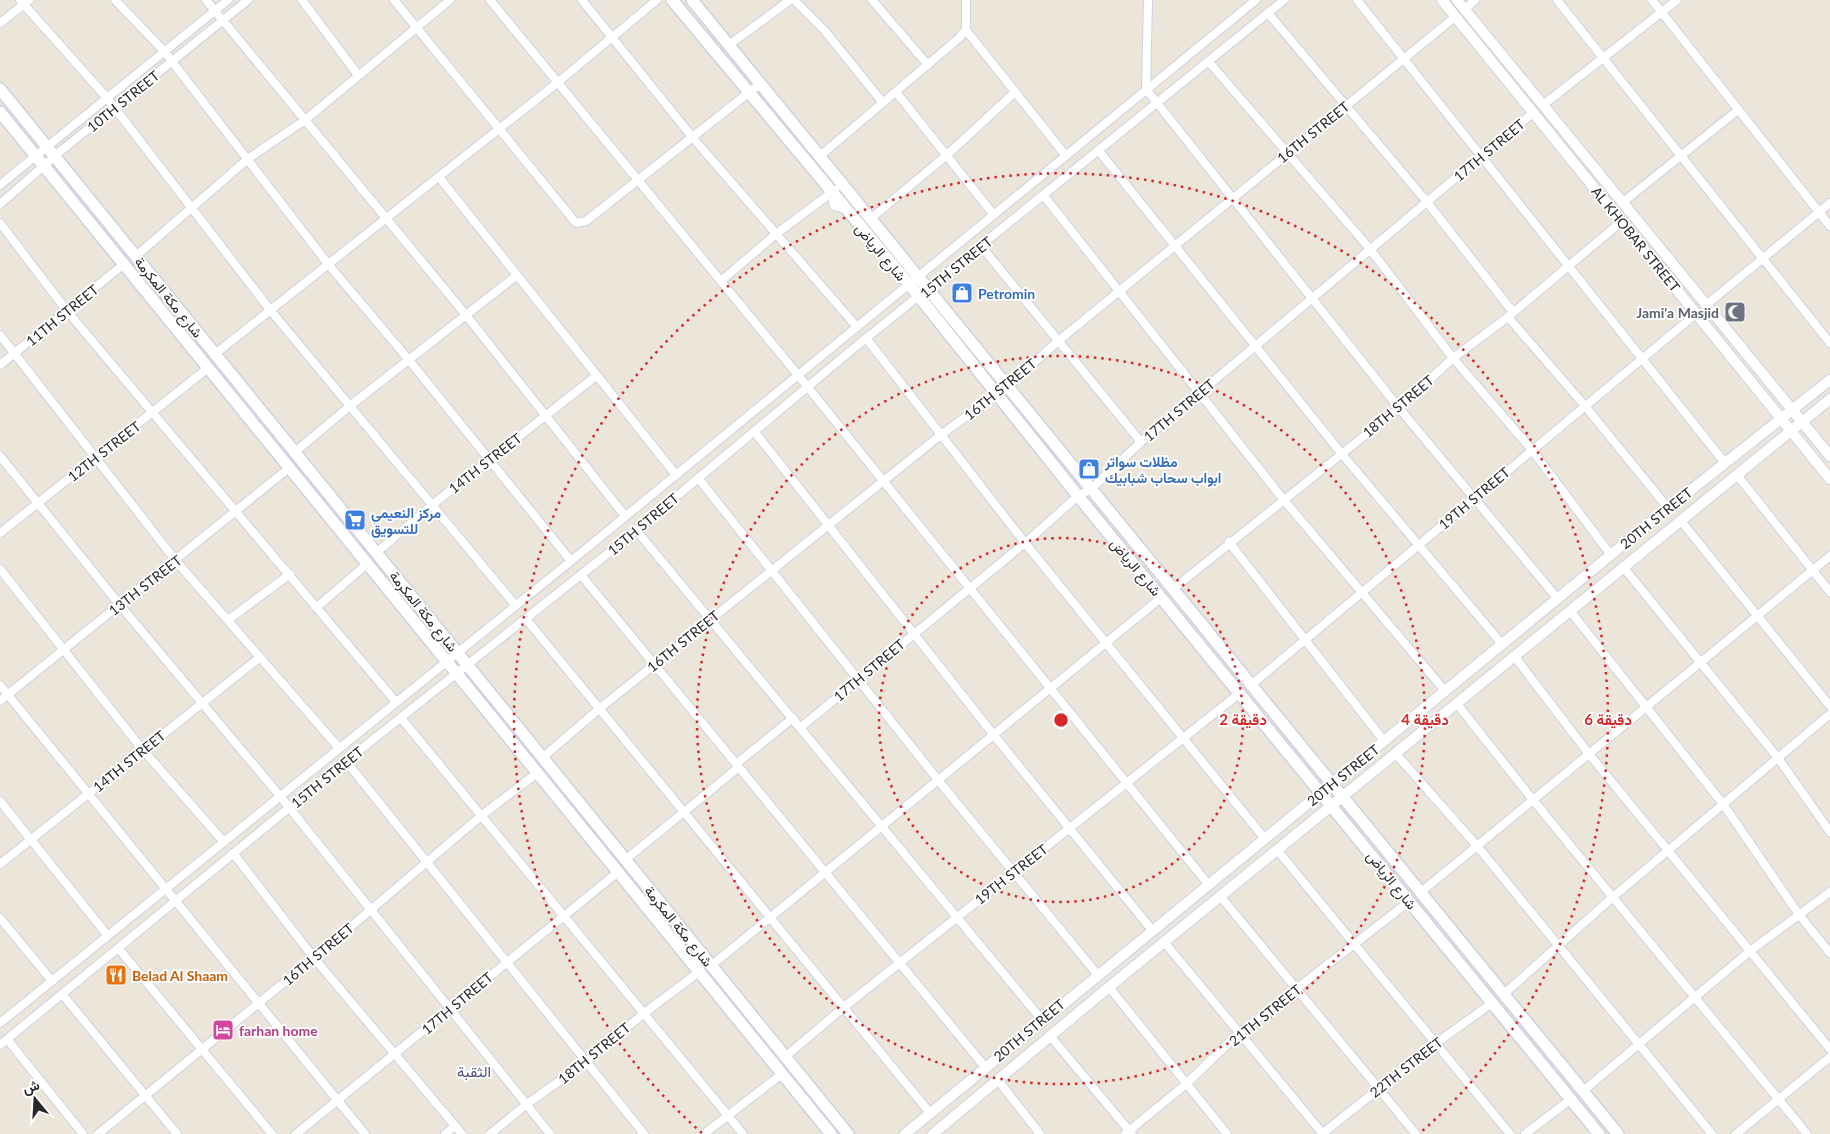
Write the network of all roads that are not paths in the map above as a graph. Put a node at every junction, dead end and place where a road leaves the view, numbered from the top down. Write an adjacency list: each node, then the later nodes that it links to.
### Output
1 (115, 0): 38 (street)
2 (206, 0): 28 (street)
3 (228, 0): 28 (street, 10TH STREET)
4 (248, 0): 32 (street, 10TH STREET)
5 (302, 0): 44 (street)
6 (394, 0): 34 (street)
7 (450, 0): 34 (street)
8 (490, 0): 45 (street)
9 (582, 0): 36 (street)
10 (658, 0): 36 (street)
11 (672, 0): 49 (main road, شارع الرياض)
12 (692, 0): 37 (main road, شارع الرياض)
13 (792, 0): 37 (street); 53 (street)
14 (872, 0): 43 (street)
15 (966, 0): 35 (street)
16 (1148, 0): 48 (street)
17 (1284, 0): 30 (street, 15TH STREET)
18 (1357, 0): 40 (street)
19 (1442, 0): 31 (street, AL KHOBAR STREET)
20 (1457, 0): 27 (street, AL KHOBAR STREET)
21 (1475, 0): 27 (street)
22 (1557, 0): 39 (street)
23 (1652, 0): 29 (street)
24 (1677, 0): 29 (street)
25 (24, 1): 33 (street); 52 (street)
26 (1254, 1): 30 (street); 48 (street, 15TH STREET)
27 (1465, 9): 55 (street, AL KHOBAR STREET)
28 (215, 11): 32 (street); 38 (street, 10TH STREET)
29 (1662, 12): 39 (street); 58 (street)
30 (1266, 14): 42 (street, 15TH STREET); 56 (street)
31 (1455, 16): 40 (street, 16TH STREET); 60 (street, AL KHOBAR STREET)
32 (223, 20): 41 (street, 10TH STREET); 61 (street)
33 (0, 22)
34 (417, 28): 44 (street); 62 (street)
35 (966, 30): 43 (street); 51 (street)
36 (611, 36): 45 (street); 63 (street)
37 (729, 44): 46 (main road, شارع الرياض)
38 (164, 51): 41 (street); 52 (street, 10TH STREET)
39 (1603, 58): 55 (street); 73 (street)
40 (1404, 59): 56 (street, 16TH STREET); 72 (street)
41 (172, 61): 57 (street, 10TH STREET); 74 (street)
42 (1209, 62): 54 (street, 15TH STREET); 66 (street)
43 (928, 66): 50 (street)
44 (358, 75): 61 (street)
45 (557, 83): 62 (street); 77 (street)
46 (761, 83): 49 (street); 70 (main road, شارع الرياض)
47 (0, 89): 64 (main road, شارع مكة المكرمة)
48 (1146, 90): 54 (street); 71 (street, 15TH STREET)
49 (749, 92): 63 (street); 80 (main road, شارع الرياض)
50 (896, 92): 53 (street); 67 (street)
51 (1015, 92): 67 (street); 71 (street)
52 (107, 98): 57 (street); 64 (street, 10TH STREET)
53 (883, 103): 70 (street)
54 (1158, 104): 65 (street, 15TH STREET); 82 (street)
55 (1543, 105): 84 (street, AL KHOBAR STREET)
56 (1346, 106): 66 (street, 16TH STREET); 83 (street)
57 (114, 108): 69 (street, 10TH STREET); 87 (street)
58 (1738, 110): 73 (street); 88 (street)
59 (0, 112): 68 (main road, شارع مكة المكرمة)
60 (1534, 112): 72 (street, 17TH STREET); 92 (street, AL KHOBAR STREET)
61 (305, 120): 74 (street); 90 (street)
62 (498, 130): 76 (street); 77 (street)
63 (693, 138): 77 (street); 95 (street)
64 (46, 147): 68 (street, 10TH STREET); 69 (main road, شارع مكة المكرمة)
65 (1099, 151): 81 (street, 15TH STREET); 96 (street)
66 (1288, 153): 82 (street, 16TH STREET); 98 (street)
67 (948, 155): 89 (street); 91 (street)
68 (35, 156): 75 (main road, شارع مكة المكرمة); 78 (street, 10TH STREET)
69 (54, 156): 75 (street, 10TH STREET); 99 (main road, شارع مكة المكرمة)
70 (820, 156): 79 (main road, شارع الرياض)
71 (1066, 156): 89 (street, 15TH STREET)
72 (1481, 156): 83 (street, 17TH STREET); 103 (street)
73 (1680, 156): 84 (street); 100 (street)
74 (249, 158): 87 (street); 102 (street)
75 (43, 166): 86 (street, 10TH STREET); 101 (main road, شارع مكة المكرمة)
76 (439, 177): 90 (street); 104 (street)
77 (637, 181): 106 (street)
78 (0, 185)
79 (843, 185): 80 (street); 91 (main road, شارع الرياض)
80 (832, 193): 95 (street); 107 (main road, شارع الرياض)
81 (1044, 196): 97 (street, 15TH STREET); 109 (street)
82 (1233, 198): 96 (street, 16TH STREET); 111 (street)
83 (1427, 202): 98 (street, 17TH STREET); 115 (street)
84 (1622, 203): 112 (street, AL KHOBAR STREET)
85 (1830, 203): 88 (street, 19TH STREET)
86 (0, 204)
87 (190, 207): 99 (street); 113 (street)
88 (1819, 212): 94 (street); 100 (street, 19TH STREET)
89 (994, 214): 105 (street, 15TH STREET)
90 (386, 219): 102 (street); 116 (street)
91 (870, 219): 105 (main road, شارع الرياض)
92 (1621, 222): 103 (street, 18TH STREET); 112 (street, AL KHOBAR STREET)
93 (0, 223): 114 (street)
94 (1830, 226)
95 (776, 234): 106 (street); 117 (street)
96 (1176, 245): 109 (street, 16TH STREET); 122 (street)
97 (981, 246): 108 (street, 15TH STREET); 120 (street)
98 (1370, 249): 111 (street, 17TH STREET); 125 (street)
99 (136, 256): 124 (main road, شارع مكة المكرمة)
100 (1762, 259): 112 (street, 19TH STREET); 121 (street)
101 (124, 264): 114 (street, 11TH STREET); 129 (main road, شارع مكة المكرمة)
102 (328, 264): 113 (street); 127 (street)
103 (1568, 265): 115 (street, 18TH STREET); 126 (street)
104 (516, 276): 116 (street); 131 (street)
105 (918, 276): 107 (street, 15TH STREET); 108 (main road, شارع الرياض)
106 (721, 281): 130 (street)
107 (909, 284): 110 (main road, شارع الرياض); 117 (street, 15TH STREET)
108 (929, 289): 110 (street, 15TH STREET); 134 (main road, شارع الرياض)
109 (1120, 291): 120 (street, 16TH STREET); 135 (street)
110 (919, 297): 119 (street, 15TH STREET); 136 (main road, شارع الرياض)
111 (1312, 298): 122 (street, 17TH STREET); 140 (street)
112 (1701, 309): 126 (street, 19TH STREET); 141 (street, AL KHOBAR STREET); 144 (street, AL KHOBAR STREET)
113 (271, 310): 124 (street); 138 (street)
114 (67, 311): 123 (street, 11TH STREET); 142 (street)
115 (1510, 314): 125 (street, 18TH STREET); 139 (street)
116 (466, 315): 127 (street); 143 (street)
117 (857, 327): 130 (street, 15TH STREET)
118 (0, 336): 123 (street)
119 (866, 338): 133 (street, 15TH STREET); 148 (street)
120 (1057, 342): 134 (street, 16TH STREET); 149 (street)
121 (1830, 343)
122 (1257, 345): 135 (street, 17TH STREET); 152 (street)
123 (15, 353): 128 (street, 11TH STREET); 155 (street)
124 (215, 354): 151 (main road, شارع مكة المكرمة)
125 (1453, 358): 140 (street, 18TH STREET); 150 (street)
126 (1642, 358): 139 (street, 19TH STREET); 157 (street)
127 (409, 360): 138 (street); 156 (street)
128 (0, 365)
129 (208, 368): 142 (street, 12TH STREET); 158 (main road, شارع مكة المكرمة)
130 (798, 375): 133 (street); 159 (street, 15TH STREET)
131 (596, 376): 143 (street, 14TH STREET); 159 (street)
132 (1830, 380): 141 (street, 20TH STREET)
133 (808, 386): 146 (street, 15TH STREET); 163 (street)
134 (1007, 387): 136 (street, 16TH STREET); 164 (main road, شارع الرياض)
135 (1201, 392): 149 (street, 17TH STREET); 167 (street)
136 (996, 395): 148 (street, 16TH STREET); 165 (main road, شارع الرياض)
137 (1830, 399): 145 (street, 20TH STREET)
138 (351, 405): 151 (street); 169 (street)
139 (1585, 406): 150 (street, 19TH STREET); 170 (street)
140 (1399, 408): 152 (street, 18TH STREET); 166 (street)
141 (1793, 411): 144 (street, 20TH STREET); 145 (street, AL KHOBAR STREET)
142 (154, 412): 155 (street, 12TH STREET); 171 (street)
143 (546, 416): 156 (street, 14TH STREET); 172 (street)
144 (1781, 420): 147 (street, AL KHOBAR STREET); 157 (street, 20TH STREET)
145 (1802, 422): 147 (street, 20TH STREET); 154 (street, AL KHOBAR STREET)
146 (754, 431): 161 (street, 15TH STREET); 174 (street)
147 (1791, 431): 160 (street, 20TH STREET); 162 (street, AL KHOBAR STREET)
148 (942, 434): 163 (street, 16TH STREET); 178 (street)
149 (1141, 442): 164 (street, 17TH STREET)
150 (1532, 450): 166 (street, 19TH STREET); 181 (street)
151 (295, 452): 180 (main road, شارع مكة المكرمة)
152 (1341, 453): 167 (street, 18TH STREET); 179 (street)
153 (0, 456): 168 (street)
154 (1830, 456)
155 (94, 458): 168 (street, 12TH STREET); 183 (street)
156 (489, 460): 169 (street, 14TH STREET); 184 (street)
157 (1725, 463): 170 (street, 20TH STREET)
158 (289, 468): 171 (street, 13TH STREET); 185 (main road, شارع مكة المكرمة)
159 (676, 475): 172 (street, 15TH STREET)
160 (1738, 475): 173 (street, 20TH STREET); 189 (street)
161 (698, 478): 175 (street, 15TH STREET); 188 (street)
162 (1830, 479)
163 (884, 481): 174 (street, 16TH STREET); 192 (street)
164 (1091, 489): 165 (street, 17TH STREET); 193 (main road, شارع الرياض)
165 (1078, 496): 178 (street, 17TH STREET); 196 (main road, شارع الرياض)
166 (1475, 498): 179 (street, 19TH STREET); 197 (street)
167 (1283, 499): 177 (street, 18TH STREET); 194 (street)
168 (37, 502): 176 (street, 12TH STREET); 198 (street)
169 (432, 505): 180 (street, 14TH STREET); 199 (street)
170 (1668, 508): 181 (street, 20TH STREET)
171 (236, 513): 183 (street, 13TH STREET); 190 (street)
172 (626, 516): 184 (street, 15TH STREET)
173 (1681, 522): 186 (street, 20TH STREET); 202 (street)
174 (829, 525): 188 (street, 16TH STREET); 206 (street)
175 (636, 530): 191 (street, 15TH STREET); 205 (street)
176 (0, 533)
177 (1229, 542): 193 (street, 18TH STREET); 207 (street)
178 (1025, 543): 192 (street, 17TH STREET); 208 (street)
179 (1419, 544): 194 (street, 19TH STREET); 209 (street)
180 (376, 553): 211 (main road, شارع مكة المكرمة)
181 (1610, 555): 197 (street, 20TH STREET)
182 (1830, 556): 189 (street)
183 (176, 561): 198 (street, 13TH STREET); 204 (street)
184 (571, 561): 199 (street, 15TH STREET)
185 (367, 564): 200 (street); 214 (main road, شارع مكة المكرمة)
186 (1624, 568): 201 (street, 20TH STREET); 215 (street)
187 (0, 569): 210 (street)
188 (772, 570): 205 (street, 16TH STREET); 219 (street)
189 (1812, 570): 195 (street); 202 (street)
190 (290, 574): 200 (street); 204 (street)
191 (582, 575): 203 (street, 15TH STREET); 216 (street)
192 (969, 589): 206 (street, 17TH STREET); 222 (street)
193 (1173, 589): 221 (main road, شارع الرياض)
194 (1361, 592): 207 (street, 19TH STREET); 223 (street)
195 (1830, 592)
196 (1162, 598): 208 (street); 224 (main road, شارع الرياض)
197 (1558, 599): 209 (street, 20TH STREET)
198 (119, 604): 210 (street, 13TH STREET); 227 (street)
199 (516, 606): 211 (street, 15TH STREET)
200 (317, 607): 228 (street)
201 (1571, 612): 212 (street, 20TH STREET); 231 (street)
202 (1757, 616): 215 (street); 230 (street)
203 (526, 619): 217 (street, 15TH STREET); 232 (street)
204 (228, 620): 213 (street)
205 (711, 620): 216 (street, 16TH STREET); 235 (street)
206 (914, 633): 219 (street, 17TH STREET); 237 (street)
207 (1305, 640): 221 (street, 19TH STREET); 239 (street)
208 (1105, 642): 222 (street); 238 (street)
209 (1502, 644): 223 (street, 20TH STREET)
210 (63, 648): 225 (street, 13TH STREET); 241 (street)
211 (458, 653): 214 (street, 15TH STREET); 217 (main road, شارع مكة المكرمة)
212 (1515, 657): 229 (street, 20TH STREET); 243 (street)
213 (259, 658): 227 (street, 14TH STREET); 240 (street)
214 (446, 662): 218 (main road, شارع مكة المكرمة); 228 (street, 15TH STREET)
215 (1700, 663): 231 (street); 245 (street)
216 (655, 664): 232 (street, 16TH STREET); 247 (street)
217 (468, 666): 218 (street, 15TH STREET); 244 (main road, شارع مكة المكرمة)
218 (456, 674): 234 (street, 15TH STREET); 248 (main road, شارع مكة المكرمة)
219 (857, 679): 236 (street, 17TH STREET); 249 (street)
220 (0, 685): 225 (street)
221 (1251, 685): 251 (main road, شارع الرياض)
222 (1050, 687): 237 (street); 250 (street)
223 (1445, 692): 239 (street, 20TH STREET)
224 (1240, 693): 238 (street, 19TH STREET); 252 (main road, شارع الرياض)
225 (8, 694): 226 (street, 13TH STREET); 253 (street)
226 (0, 701)
227 (202, 702): 241 (street, 14TH STREET); 254 (street)
228 (396, 702): 240 (street, 15TH STREET)
229 (1457, 704): 242 (street, 20TH STREET); 256 (street)
230 (1830, 706)
231 (1645, 708): 243 (street); 258 (street)
232 (599, 709): 244 (street, 16TH STREET); 261 (street)
233 (1830, 714): 245 (street)
234 (401, 718): 246 (street, 15TH STREET); 262 (street)
235 (793, 718): 236 (street); 247 (street)
236 (801, 727): 263 (street)
237 (993, 734): 249 (street); 264 (street)
238 (1184, 737): 250 (street, 19TH STREET); 267 (street)
239 (1384, 741): 251 (street, 20TH STREET)
240 (340, 748): 254 (street, 15TH STREET)
241 (142, 750): 253 (street, 14TH STREET); 268 (street)
242 (1396, 754): 255 (street, 20TH STREET); 269 (street)
243 (1589, 754): 256 (street); 270 (street)
244 (542, 758): 273 (main road, شارع مكة المكرمة)
245 (1778, 758): 258 (street); 265 (street)
246 (346, 761): 260 (street, 15TH STREET); 274 (street)
247 (738, 766): 261 (street); 278 (street)
248 (536, 773): 262 (street, 16TH STREET); 276 (main road, شارع مكة المكرمة)
249 (938, 780): 263 (street); 277 (street)
250 (1127, 782): 264 (street, 19TH STREET); 279 (street)
251 (1332, 784): 252 (street, 20TH STREET); 255 (main road, شارع الرياض)
252 (1321, 793): 259 (main road, شارع الرياض); 267 (street, 20TH STREET)
253 (88, 794): 266 (street, 14TH STREET); 280 (street)
254 (280, 796): 260 (street); 268 (street, 15TH STREET)
255 (1344, 797): 259 (street, 20TH STREET); 281 (main road, شارع الرياض)
256 (1533, 800): 269 (street); 284 (street)
257 (0, 801): 266 (street)
258 (1723, 804): 270 (street); 288 (street)
259 (1332, 806): 271 (street, 20TH STREET); 286 (main road, شارع الرياض)
260 (289, 808): 272 (street, 15TH STREET); 287 (street)
261 (683, 811): 273 (street); 289 (street)
262 (481, 816): 274 (street, 16TH STREET); 292 (street)
263 (882, 826): 278 (street); 290 (street)
264 (1070, 827): 277 (street, 19TH STREET); 293 (street)
265 (1830, 832)
266 (32, 838): 275 (street, 14TH STREET); 294 (street)
267 (1265, 838): 279 (street, 20TH STREET)
268 (224, 842): 280 (street, 15TH STREET)
269 (1478, 847): 281 (street); 297 (street)
270 (1668, 850): 284 (street); 299 (street)
271 (1278, 851): 283 (street, 20TH STREET); 296 (street)
272 (234, 853): 285 (street, 15TH STREET); 301 (street)
273 (625, 860): 304 (main road, شارع مكة المكرمة)
274 (426, 862): 287 (street, 16TH STREET); 302 (street)
275 (0, 864)
276 (618, 872): 292 (street, 17TH STREET); 305 (main road, شارع مكة المكرمة)
277 (1014, 872): 290 (street, 19TH STREET); 306 (street)
278 (826, 873): 289 (street); 303 (street)
279 (1208, 884): 293 (street, 20TH STREET)
280 (166, 889): 285 (street); 294 (street, 15TH STREET)
281 (1421, 892): 311 (main road, شارع الرياض)
282 (1830, 892): 288 (street)
283 (1221, 897): 295 (street, 20TH STREET); 309 (street)
284 (1612, 897): 297 (street); 312 (street)
285 (176, 901): 298 (street, 15TH STREET); 313 (street)
286 (1410, 901): 296 (street, 21TH STREET); 314 (main road, شارع الرياض)
287 (370, 910): 301 (street, 16TH STREET); 316 (street)
288 (1800, 916): 299 (street); 300 (street)
289 (768, 917): 304 (street); 315 (street)
290 (957, 917): 303 (street, 19TH STREET); 318 (street)
291 (0, 918): 307 (street)
292 (563, 918): 302 (street, 17TH STREET); 317 (street)
293 (1152, 930): 306 (street, 20TH STREET)
294 (108, 936): 307 (street, 15TH STREET)
295 (1164, 943): 308 (street, 20TH STREET); 320 (street)
296 (1353, 945): 309 (street, 21TH STREET); 324 (street)
297 (1558, 945): 311 (street); 323 (street)
298 (119, 949): 310 (street, 15TH STREET); 326 (street)
299 (1750, 950): 312 (street); 327 (street)
300 (1830, 953)
301 (314, 958): 313 (street, 16TH STREET); 328 (street)
302 (506, 961): 316 (street, 17TH STREET); 331 (street)
303 (899, 963): 315 (street, 19TH STREET); 332 (street)
304 (712, 965): 329 (main road, شارع مكة المكرمة)
305 (699, 972): 317 (street, 18TH STREET); 333 (main road, شارع مكة المكرمة)
306 (1097, 974): 318 (street, 20TH STREET)
307 (52, 981): 319 (street, 15TH STREET)
308 (1110, 987): 321 (street, 20TH STREET); 335 (street)
309 (1296, 989): 320 (street, 21TH STREET); 336 (street)
310 (62, 994): 322 (street, 15TH STREET); 338 (street)
311 (1504, 994): 337 (main road, شارع الرياض)
312 (1694, 996): 323 (street); 341 (street)
313 (258, 1003): 326 (street, 16TH STREET); 339 (street)
314 (1492, 1003): 324 (street, 22TH STREET); 340 (main road, شارع الرياض)
315 (844, 1007): 329 (street, 19TH STREET); 343 (street)
316 (450, 1008): 328 (street, 17TH STREET); 342 (street)
317 (643, 1014): 331 (street, 18TH STREET); 344 (street)
318 (1042, 1020): 332 (street, 20TH STREET)
319 (0, 1023)
320 (1239, 1033): 335 (street, 21TH STREET); 366 (street)
321 (1051, 1037): 334 (street, 20TH STREET); 347 (street)
322 (7, 1039): 325 (street, 15TH STREET); 348 (street)
323 (1638, 1043): 337 (street); 372 (street)
324 (1435, 1044): 336 (street, 22TH STREET); 368 (street)
325 (0, 1045)
326 (203, 1049): 338 (street, 16TH STREET); 351 (street)
327 (1830, 1049)
328 (394, 1054): 339 (street, 17TH STREET); 345 (street)
329 (785, 1057): 362 (main road, شارع مكة المكرمة)
330 (1830, 1057): 341 (street)
331 (586, 1062): 342 (street, 18TH STREET); 358 (street)
332 (985, 1067): 343 (street, 20TH STREET)
333 (782, 1074): 344 (street); 361 (main road, شارع مكة المكرمة)
334 (998, 1080): 346 (street, 20TH STREET); 364 (street)
335 (1186, 1085): 347 (street, 21TH STREET); 365 (street)
336 (1379, 1089): 366 (street, 22TH STREET); 367 (street)
337 (1582, 1091): 371 (main road, شارع الرياض)
338 (145, 1094): 349 (street, 16TH STREET); 350 (street)
339 (338, 1099): 352 (street, 17TH STREET); 353 (street)
340 (1571, 1099): 369 (street); 370 (main road, شارع الرياض)
341 (1778, 1099): 373 (street); 374 (street)
342 (526, 1104): 356 (street, 18TH STREET); 357 (street)
343 (930, 1112): 363 (street, 20TH STREET)
344 (727, 1114): 359 (street); 360 (street)
345 (455, 1126): 354 (street); 355 (street)
346 (938, 1133)
347 (1129, 1133)
348 (83, 1134)
349 (98, 1134)
350 (178, 1134)
351 (272, 1134)
352 (296, 1134)
353 (365, 1134)
354 (444, 1134)
355 (462, 1134)
356 (490, 1134)
357 (550, 1134)
358 (644, 1134)
359 (704, 1134)
360 (743, 1134)
361 (831, 1134)
362 (848, 1134)
363 (905, 1134)
364 (1040, 1134)
365 (1227, 1134)
366 (1323, 1134)
367 (1416, 1134)
368 (1510, 1134)
369 (1525, 1134)
370 (1599, 1134)
371 (1618, 1134)
372 (1712, 1134)
373 (1736, 1134)
374 (1807, 1134)

